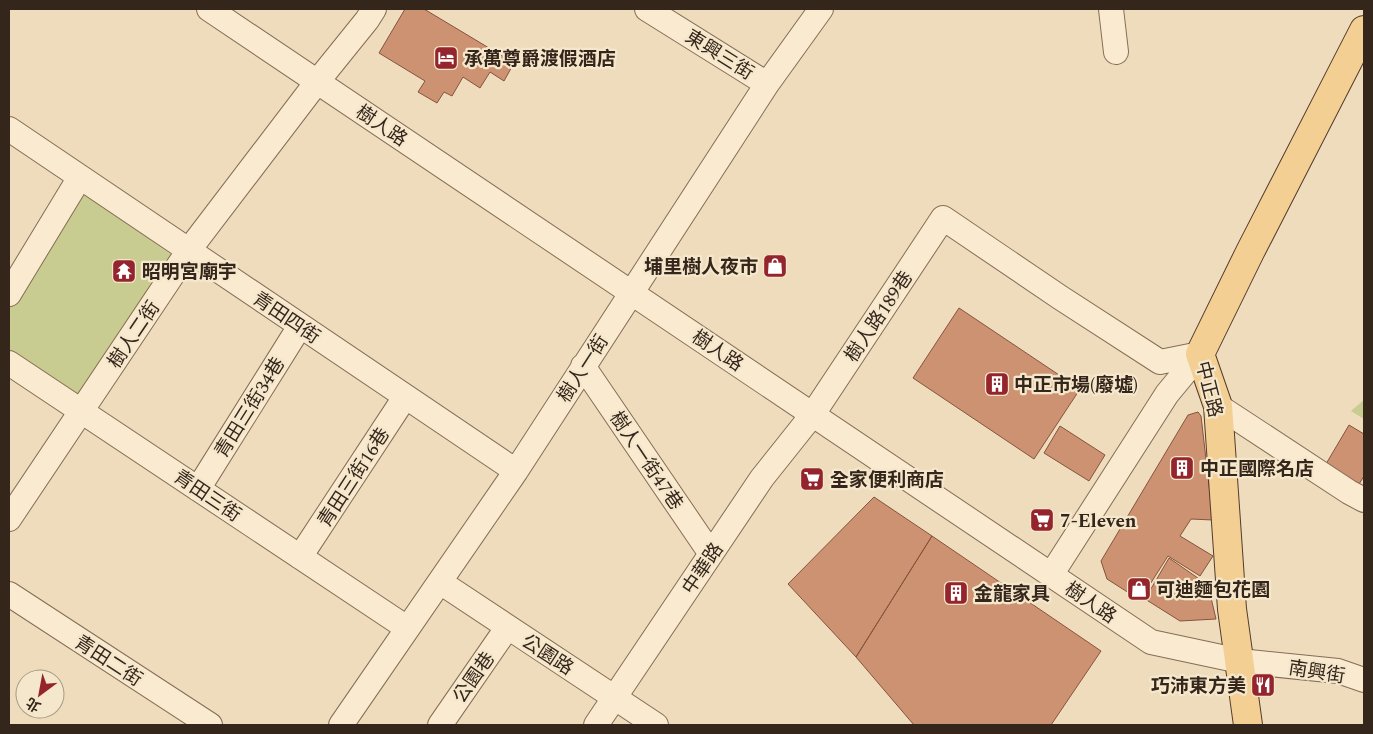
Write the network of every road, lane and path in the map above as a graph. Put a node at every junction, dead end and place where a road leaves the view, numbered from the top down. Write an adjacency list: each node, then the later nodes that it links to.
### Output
1 (209, 9): 8 (street, 樹人路)
2 (374, 9): 8 (street, 樹人二街)
3 (647, 9): 9 (street, 東興三街)
4 (821, 9): 9 (street, 樹人一街)
5 (1111, 9): 7 (street)
6 (1364, 30): 16 (main road, 中正路)
7 (1116, 52)
8 (317, 82): 12 (street, 樹人二街); 13 (street, 樹人路)
9 (767, 84): 13 (street, 樹人一街)
10 (9, 129): 11 (street, 青田四街)
11 (80, 177): 12 (street, 青田四街); 14 (street)
12 (189, 250): 15 (street, 青田四街); 21 (street, 樹人二街)
13 (632, 293): 18 (street, 樹人一街); 22 (street, 樹人路)
14 (9, 294)
15 (300, 326): 19 (street, 青田四街); 24 (street, 青田三街34巷)
16 (1200, 354): 20 (main road, 中正路); 22 (street, 樹人路189巷); 29 (street)
17 (9, 363): 21 (street, 青田三街)
18 (583, 366): 23 (street, 樹人一街); 27 (street, 樹人一街47巷)
19 (405, 397): 23 (street, 青田四街); 28 (street, 青田三街16巷)
20 (1218, 406): 25 (street); 34 (main road, 中正路)
21 (81, 411): 24 (street, 青田三街); 26 (street, 樹人二街)
22 (812, 414): 27 (street, 中華路); 29 (street, 樹人路)
23 (516, 471): 30 (street, 樹人一街)
24 (198, 489): 28 (street, 青田三街)
25 (1364, 500)
26 (9, 519)
27 (712, 554): 36 (street, 中華路)
28 (300, 557): 32 (street, 青田三街)
29 (1051, 575): 34 (street, 樹人路)
30 (440, 582): 32 (street, 樹人一街); 33 (street, 公園路)
31 (9, 594): 37 (street, 青田二街)
32 (407, 628): 38 (street, 樹人一街)
33 (507, 628): 36 (street, 公園路); 39 (street, 公園巷)
34 (1240, 661): 35 (street, 南興街); 42 (main road, 中正路)
35 (1364, 680)
36 (615, 698): 40 (street, 中華路); 41 (street, 公園路)
37 (210, 725)
38 (342, 725)
39 (440, 725)
40 (596, 725)
41 (656, 725)
42 (1248, 725)

